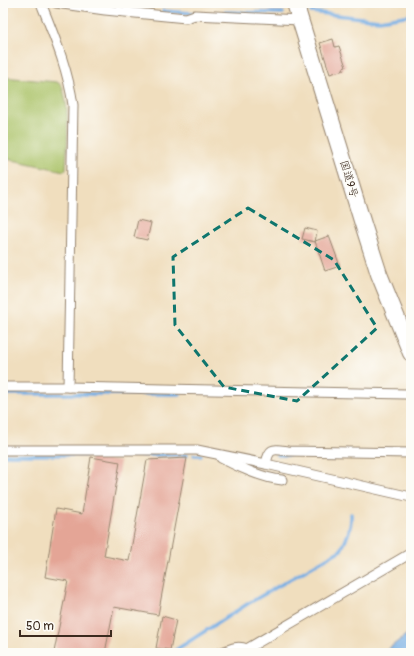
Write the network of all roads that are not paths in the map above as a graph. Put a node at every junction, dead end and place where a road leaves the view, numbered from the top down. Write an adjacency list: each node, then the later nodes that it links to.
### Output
1 (41, 3): 7 (street)
2 (56, 3): 4 (street)
3 (295, 3): 4 (highway, 国道9号)
4 (300, 20): 5 (highway, 国道9号)
5 (411, 353)
6 (3, 387): 7 (street)
7 (68, 387): 8 (street)
8 (406, 394)
9 (3, 450): 10 (street)
10 (209, 452): 12 (street); 13 (street)
11 (411, 453): 12 (street)
12 (266, 464): 14 (street)
13 (282, 480)
14 (411, 497)
15 (411, 553): 16 (street)
16 (243, 651): 17 (street)
17 (220, 653)

